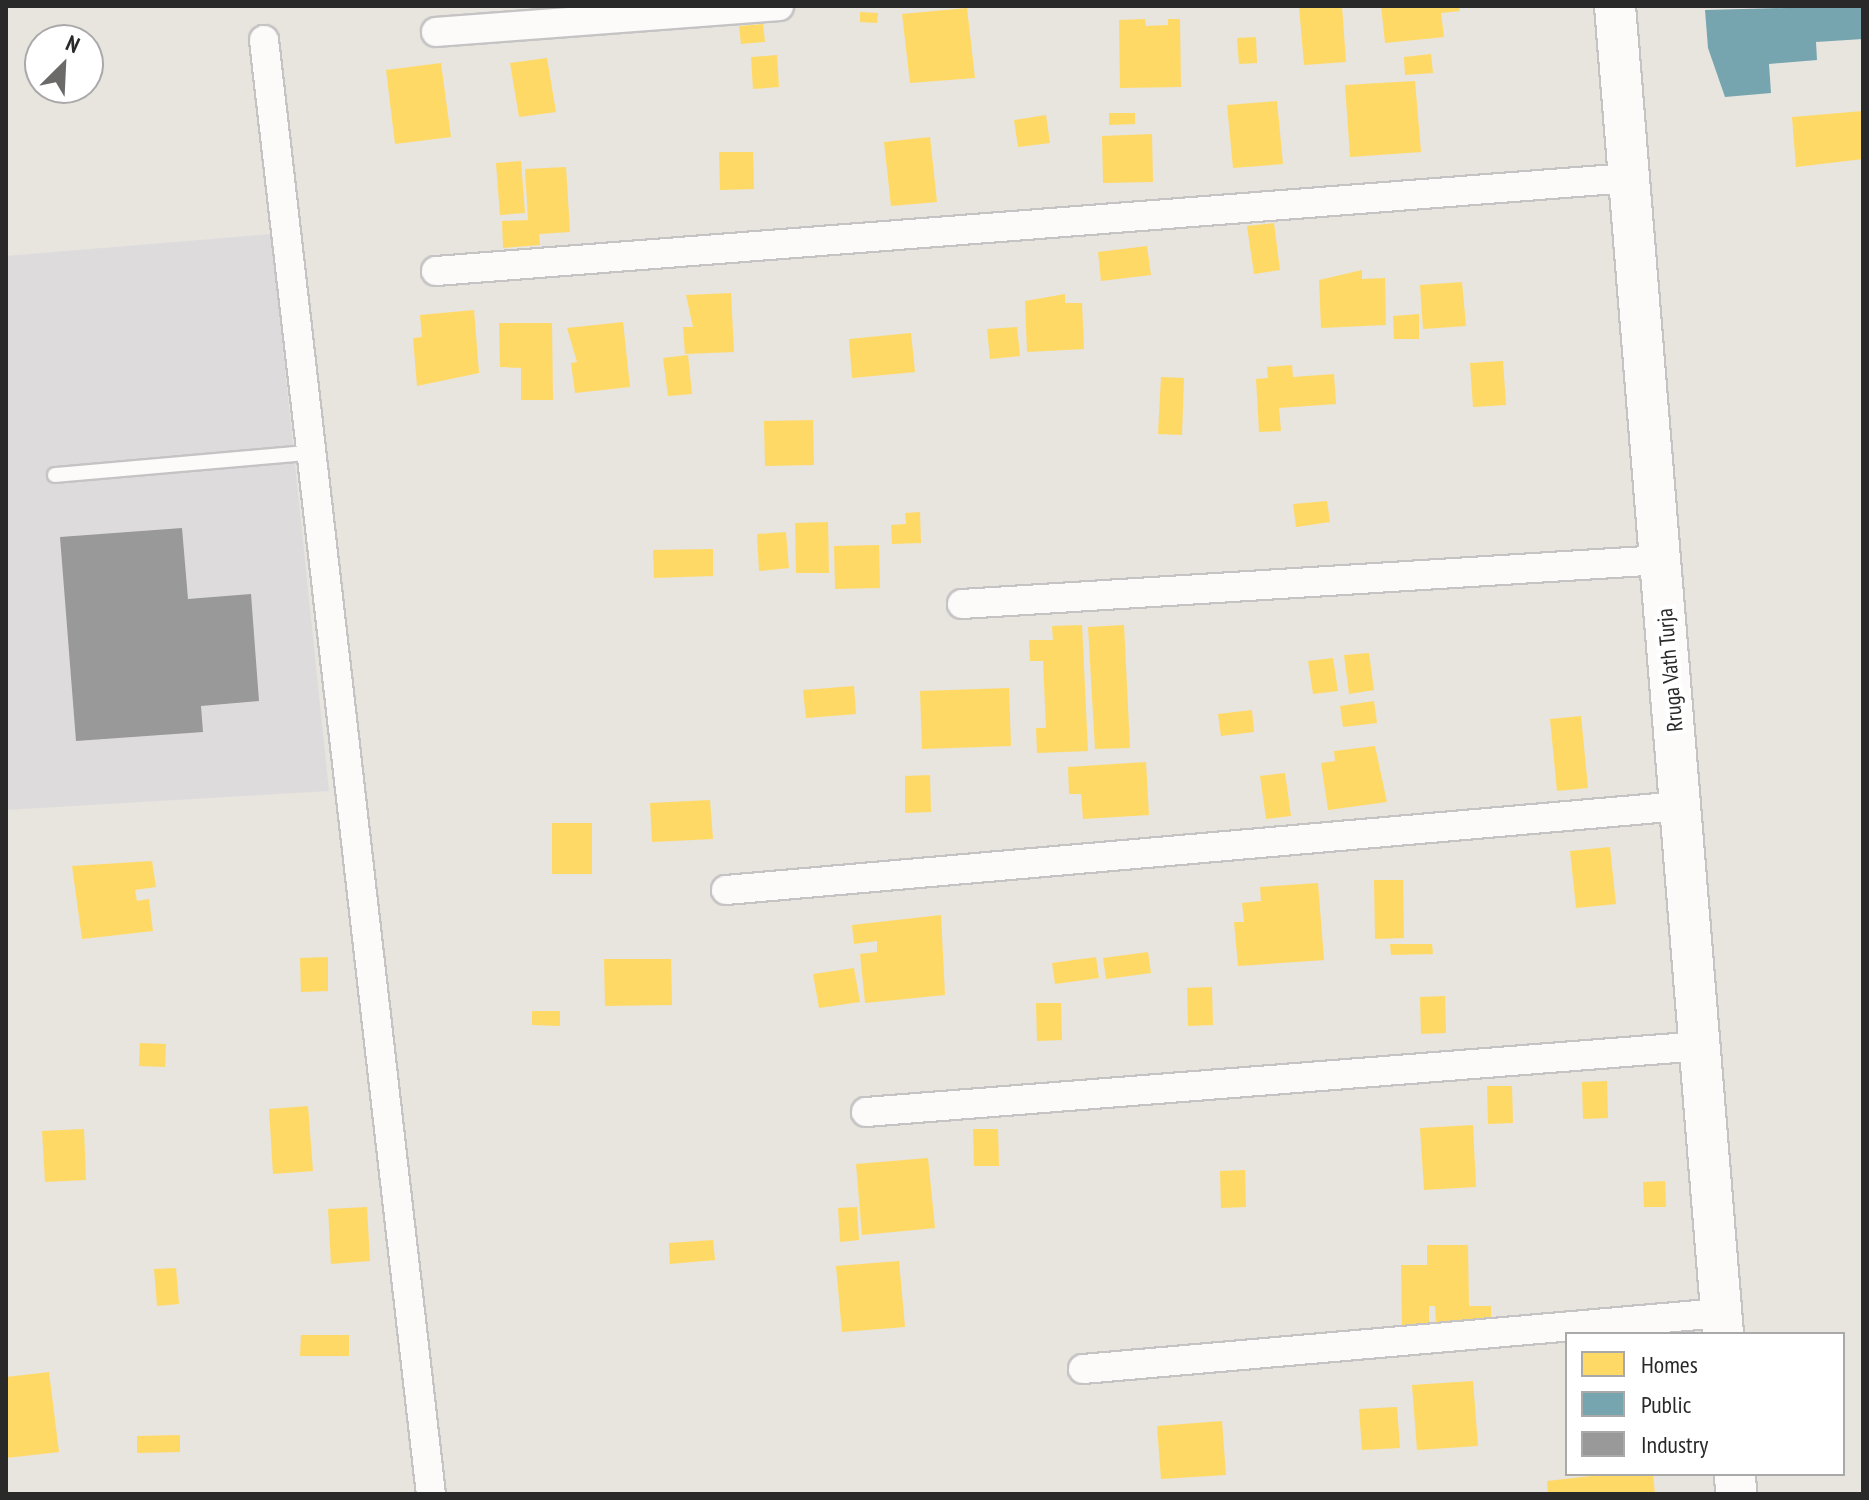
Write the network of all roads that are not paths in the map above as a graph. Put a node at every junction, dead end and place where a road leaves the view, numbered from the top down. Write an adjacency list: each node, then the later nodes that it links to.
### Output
1 (779, 6): 3 (street)
2 (1615, 6): 5 (street, Rruga Vath Turja)
3 (436, 32)
4 (264, 40): 7 (street)
5 (1628, 178): 6 (street); 9 (street, Rruga Vath Turja)
6 (436, 271)
7 (308, 453): 8 (lane); 19 (street)
8 (55, 475)
9 (1661, 560): 10 (street); 11 (street, Rruga Vath Turja)
10 (962, 604)
11 (1681, 806): 12 (street); 13 (street, Rruga Vath Turja)
12 (726, 890)
13 (1701, 1046): 14 (street); 15 (street, Rruga Vath Turja)
14 (866, 1112)
15 (1722, 1323): 16 (street)
16 (1597, 1332)
17 (1565, 1334): 18 (street)
18 (1083, 1369)
19 (431, 1494)

